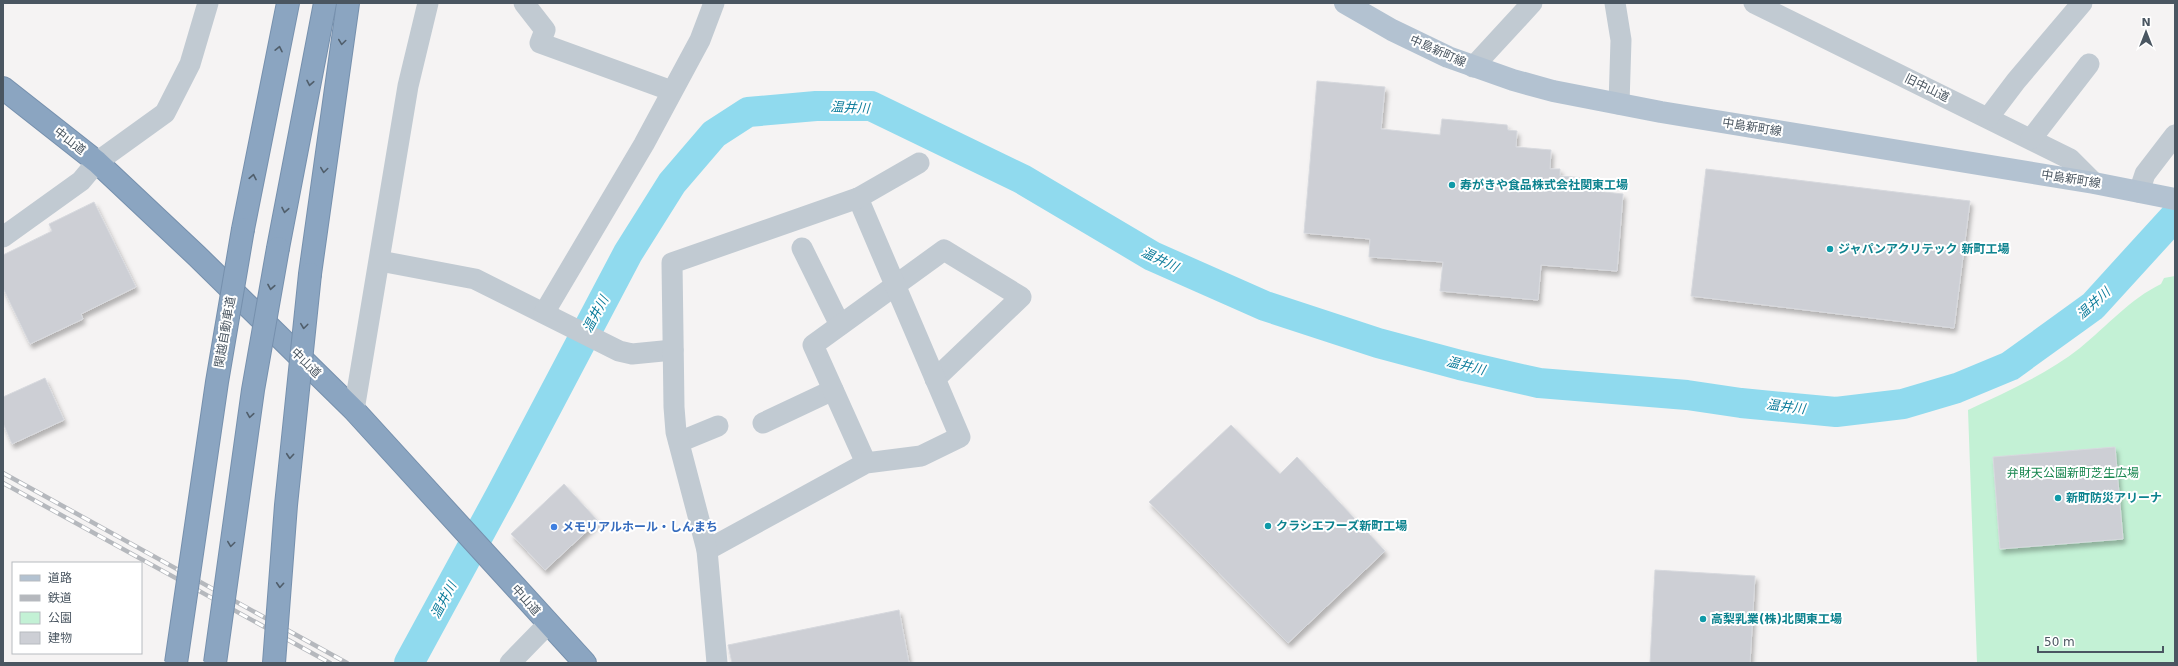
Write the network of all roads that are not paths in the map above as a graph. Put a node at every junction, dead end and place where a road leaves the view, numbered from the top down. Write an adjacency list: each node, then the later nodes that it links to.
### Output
1 (208, 3): 21 (street)
2 (288, 3): 35 (highway, 関越自動車道, one-way to 2, bridge)
3 (325, 3): 46 (highway, one-way to 46, bridge)
4 (348, 3): 47 (highway, one-way to 47, bridge)
5 (428, 3): 29 (street)
6 (524, 3): 16 (street)
7 (714, 3): 16 (street)
8 (1532, 3): 14 (street)
9 (1615, 3): 17 (street)
10 (1754, 3): 18 (street, 旧中山道)
11 (2082, 3): 18 (street)
12 (1356, 6): 14 (main road, 中島新町線)
13 (2089, 64): 20 (street)
14 (1473, 67): 17 (main road, 中島新町線)
15 (3, 88): 21 (highway, 中山道)
16 (672, 91): 31 (street)
17 (1619, 104): 23 (main road, 中島新町線)
18 (1988, 118): 20 (street, 旧中山道)
19 (2175, 135): 24 (street)
20 (2031, 139): 23 (street, 旧中山道)
21 (97, 162): 27 (street); 37 (highway, 中山道)
22 (919, 163): 25 (street)
23 (2094, 183): 24 (main road, 中島新町線)
24 (2145, 194): 26 (main road, 中島新町線)
25 (858, 198): 30 (street); 33 (street)
26 (2175, 199)
27 (3, 237)
28 (802, 248): 32 (street)
29 (380, 261): 31 (street); 37 (street)
30 (895, 284): 32 (street); 34 (street); 34 (street)
31 (546, 314): 33 (street)
32 (840, 325): 36 (street)
33 (673, 350): 40 (street)
34 (936, 379): 41 (street)
35 (217, 382): 44 (highway, bridge); 45 (highway, 関越自動車道, bridge)
36 (833, 390): 38 (street); 41 (street)
37 (354, 410): 43 (highway, 中山道)
38 (763, 423)
39 (718, 426): 40 (street)
40 (678, 442): 42 (street)
41 (866, 463): 42 (street)
42 (707, 550): 50 (street)
43 (548, 624): 48 (street); 49 (highway, 中山道)
44 (167, 663)
45 (176, 663)
46 (215, 663)
47 (274, 663)
48 (510, 663)
49 (585, 663)
50 (717, 663)

